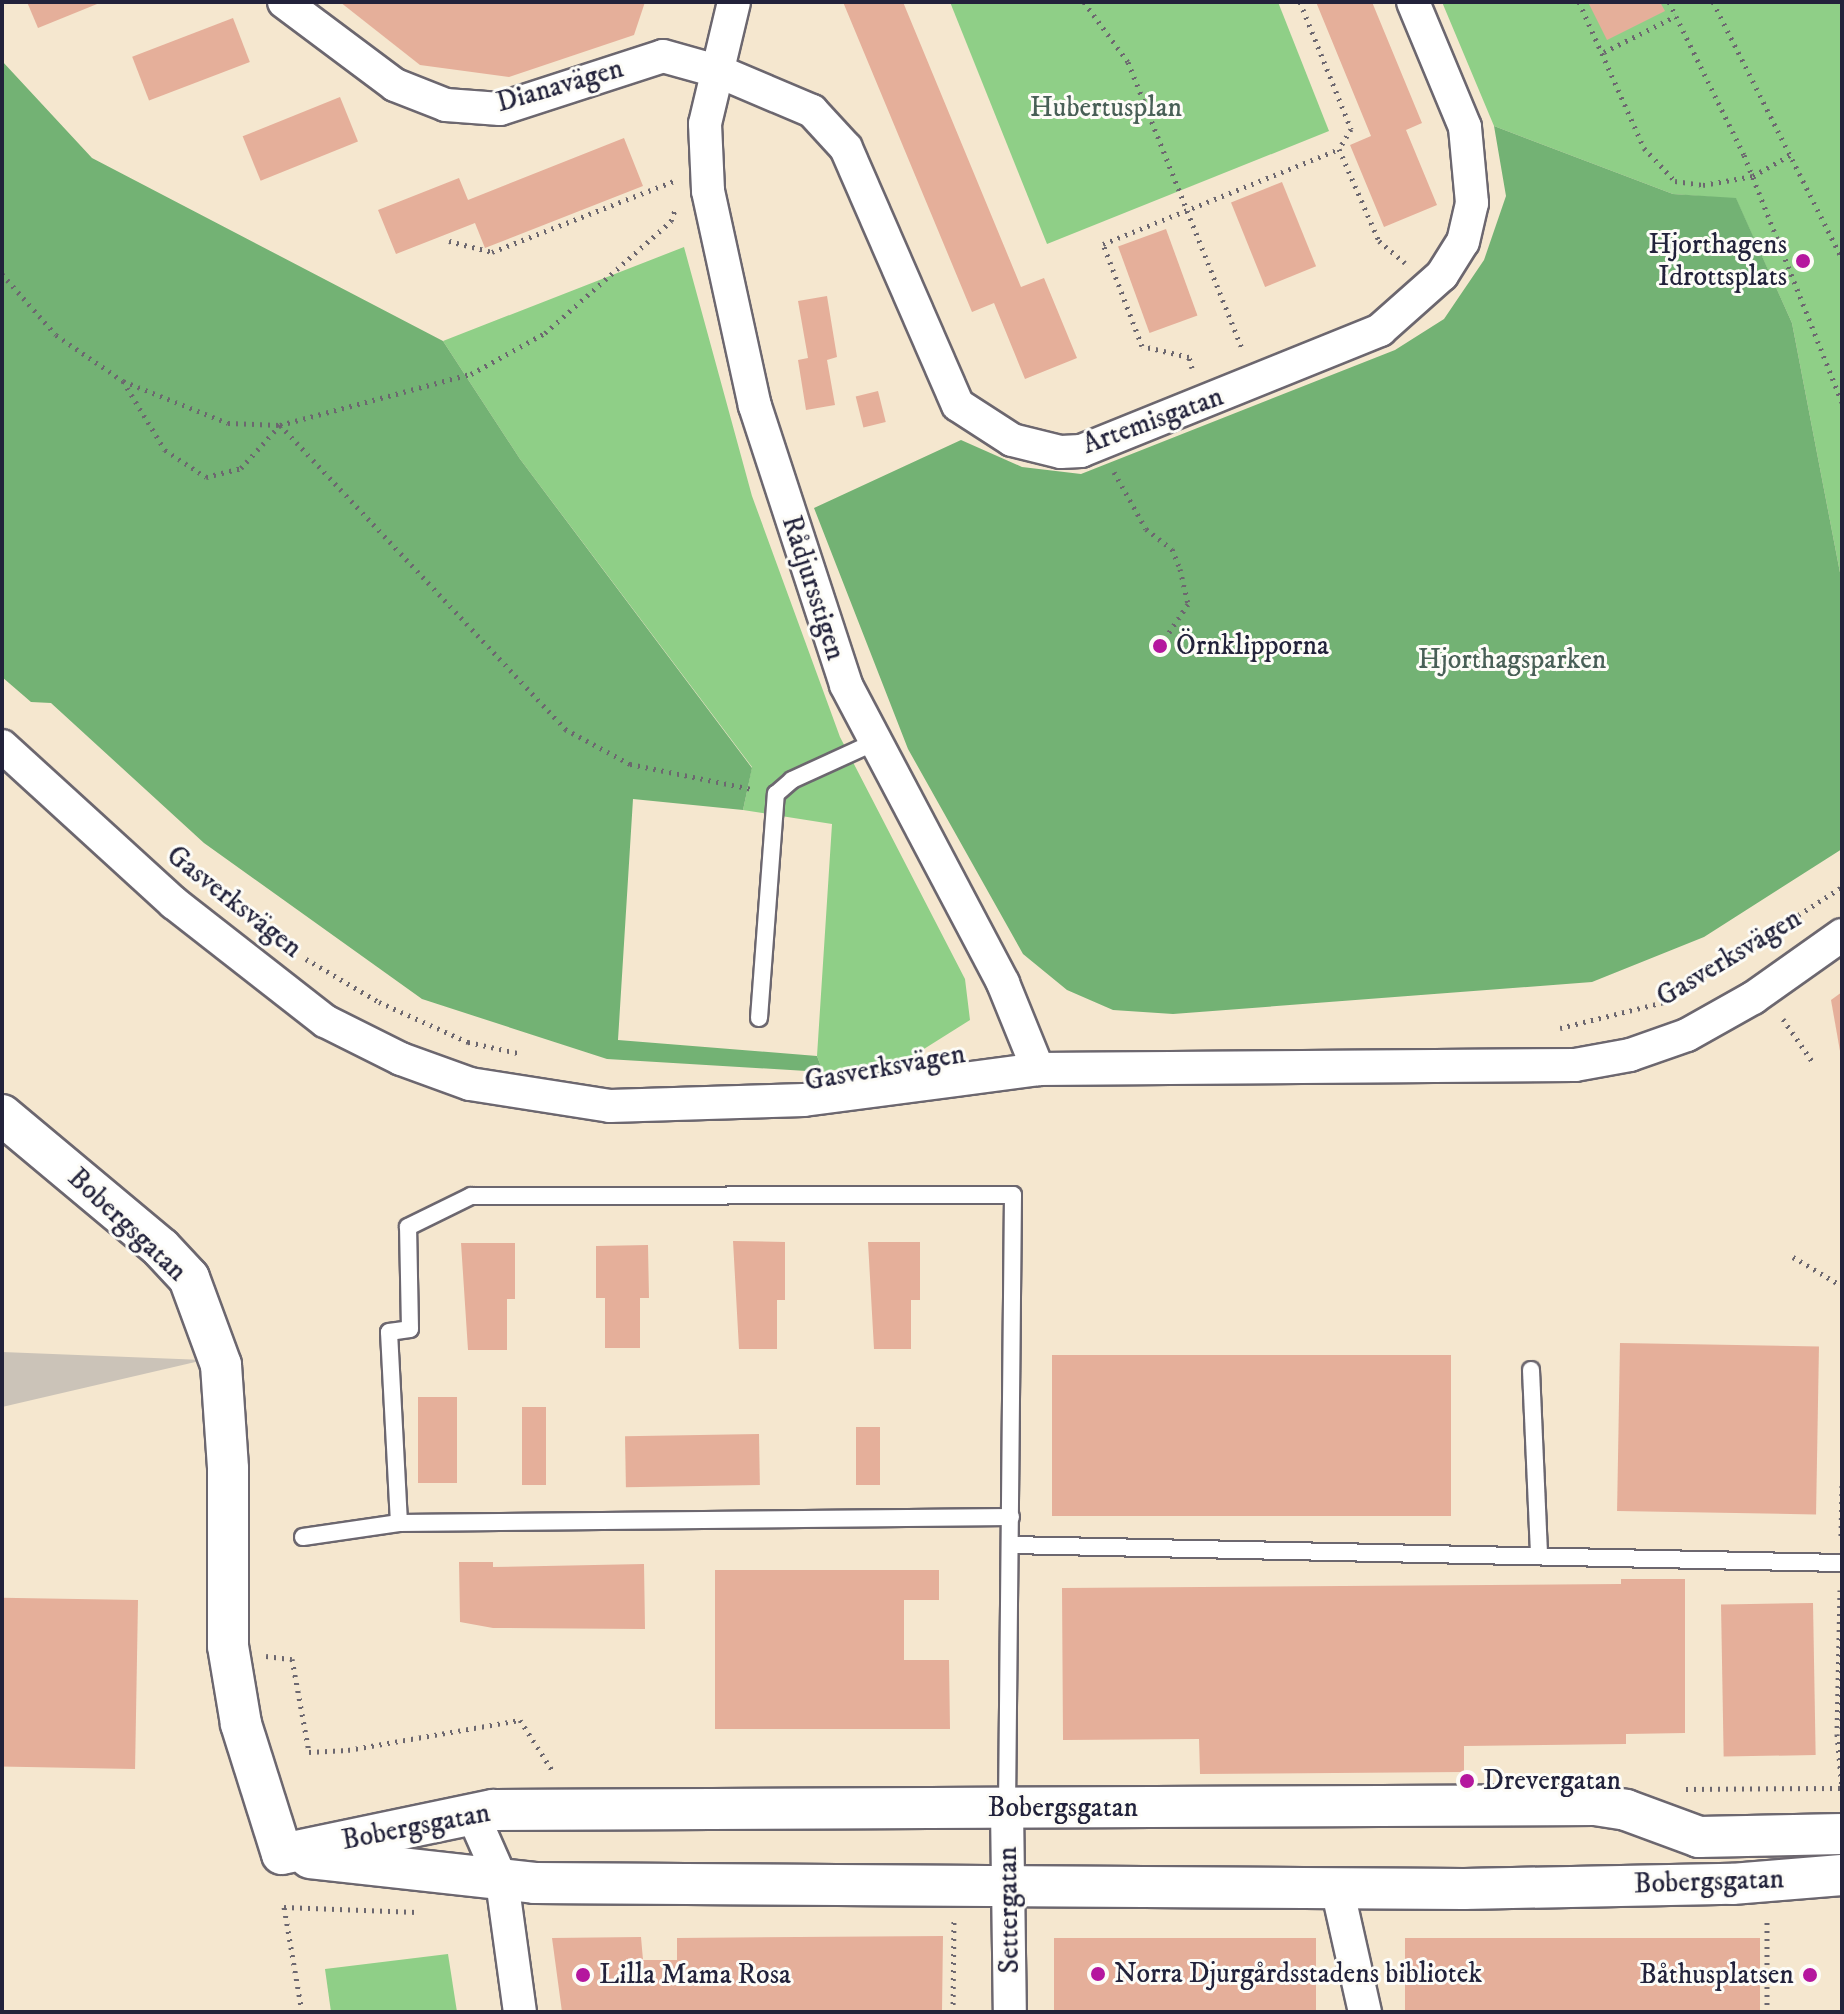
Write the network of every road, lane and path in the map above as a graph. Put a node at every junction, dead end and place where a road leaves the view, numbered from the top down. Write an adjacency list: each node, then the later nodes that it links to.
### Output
1 (284, 2): 11 (street, Dianavägen)
2 (734, 2): 11 (street)
3 (1084, 2): 16 (path)
4 (1300, 2): 12 (path)
5 (1413, 2): 20 (street, Artemisgatan)
6 (1579, 2): 10 (path)
7 (1669, 2): 9 (path)
8 (1713, 2): 13 (path)
9 (1676, 16): 10 (path); 15 (path)
10 (1604, 52): 15 (path)
11 (720, 72): 14 (street, Rådjursstigen); 26 (street, Artemisgatan)
12 (1339, 149): 16 (path); 20 (path)
13 (1790, 155): 15 (path); 18 (path)
14 (698, 172): 17 (path); 25 (path); 28 (street, Rådjursstigen)
15 (1753, 176): 23 (path)
16 (1186, 208): 22 (path); 24 (path)
17 (449, 241)
18 (1842, 258)
19 (2, 274): 21 (path)
20 (1432, 285): 22 (street, Artemisgatan)
21 (123, 381): 25 (path); 25 (path)
22 (1256, 382): 24 (street, Artemisgatan)
23 (1842, 402)
24 (1202, 404): 26 (street, Artemisgatan)
25 (280, 425): 30 (path)
26 (1100, 442): 27 (path)
27 (1160, 646)
28 (873, 743): 30 (lane); 39 (street, Rådjursstigen)
29 (2, 746): 39 (street, Gasverksvägen)
30 (776, 794): 35 (lane)
31 (1842, 887): 36 (path, Gasverksvägen)
32 (1842, 935): 39 (street, Gasverksvägen)
33 (303, 957): 37 (path, Gasverksvägen)
34 (1795, 1011): 38 (path)
35 (759, 1018)
36 (1550, 1029)
37 (526, 1055)
38 (1814, 1064)
39 (1038, 1069)
40 (2, 1115): 51 (street, Bobergsgatan)
41 (1793, 1257): 42 (path)
42 (1842, 1286)
43 (1531, 1370): 49 (lane)
44 (1842, 1485): 50 (path)
45 (1011, 1517): 46 (lane); 46 (lane); 48 (lane)
46 (399, 1523): 47 (lane)
47 (303, 1537)
48 (1010, 1545): 49 (lane); 55 (lane)
49 (1539, 1552): 50 (lane)
50 (1841, 1562): 54 (path)
51 (228, 1646): 52 (path); 58 (street, Bobergsgatan)
52 (558, 1779)
53 (1677, 1789): 54 (path)
54 (1842, 1789)
55 (1007, 1809): 56 (street, Bobergsgatan); 57 (street, Bobergsgatan); 61 (street, Settergatan)
56 (472, 1813): 58 (street, Bobergsgatan); 60 (street)
57 (1842, 1834)
58 (282, 1854): 60 (street, Bobergsgatan)
59 (1842, 1875): 62 (street, Bobergsgatan)
60 (502, 1881): 61 (street, Bobergsgatan); 67 (street)
61 (1010, 1888): 62 (street, Bobergsgatan); 69 (street, Settergatan)
62 (1337, 1888): 70 (street)
63 (284, 1907): 66 (path)
64 (1767, 1915): 71 (path)
65 (954, 1920): 68 (path)
66 (302, 2012)
67 (520, 2012)
68 (953, 2012)
69 (1010, 2012)
70 (1365, 2012)
71 (1767, 2012)

